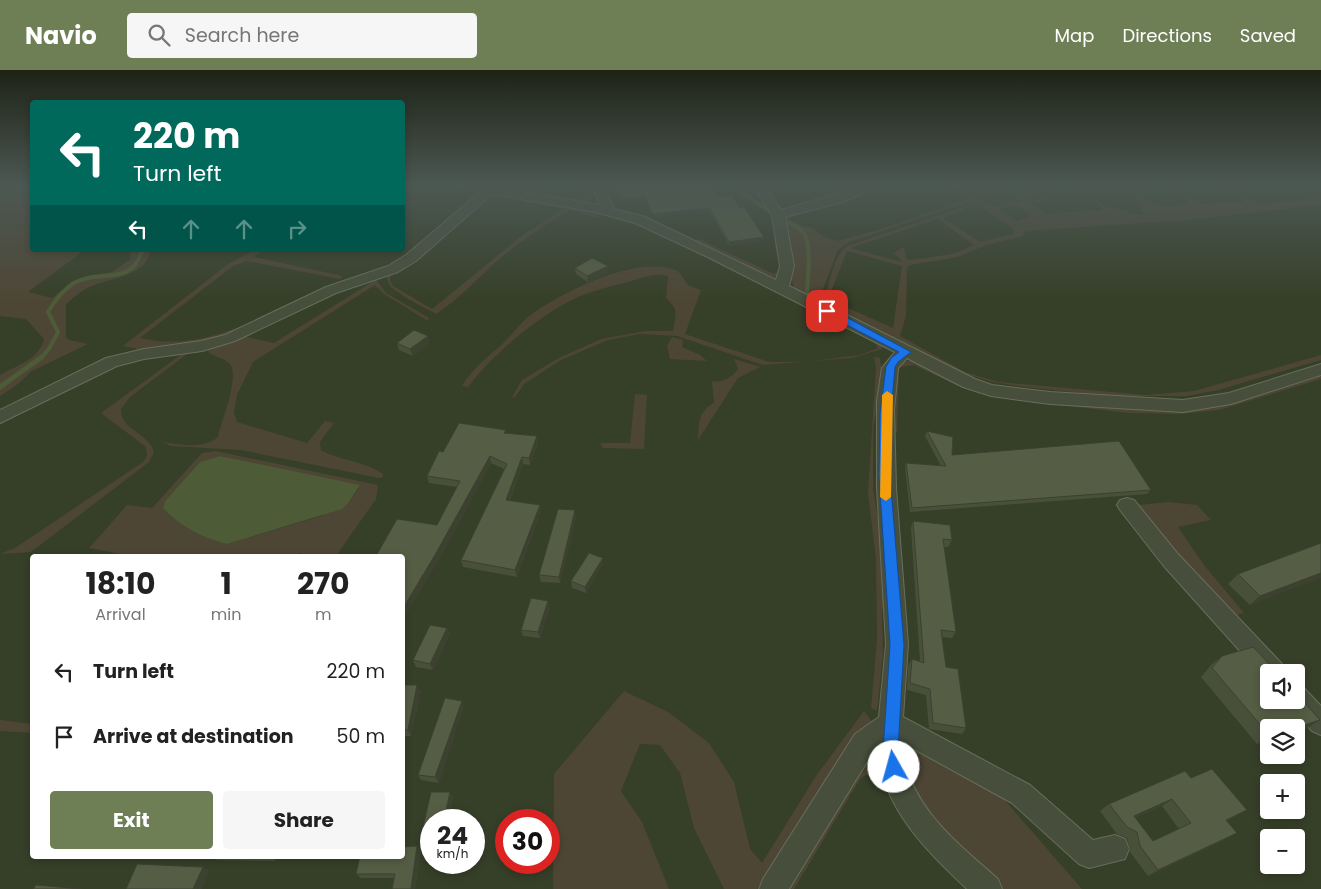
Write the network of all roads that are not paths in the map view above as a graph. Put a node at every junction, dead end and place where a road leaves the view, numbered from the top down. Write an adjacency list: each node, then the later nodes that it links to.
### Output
1 (450, 224): 7 (street)
2 (649, 224): 4 (street)
3 (780, 224): 4 (street)
4 (781, 289): 5 (street)
5 (906, 352): 6 (street); 12 (street)
6 (1321, 370)
7 (0, 417)
8 (1127, 506): 9 (street)
9 (1267, 664)
10 (1305, 705): 11 (street)
11 (1321, 722)
12 (891, 723): 13 (street); 14 (street); 15 (street)
13 (1115, 849)
14 (773, 889)
15 (988, 889)

